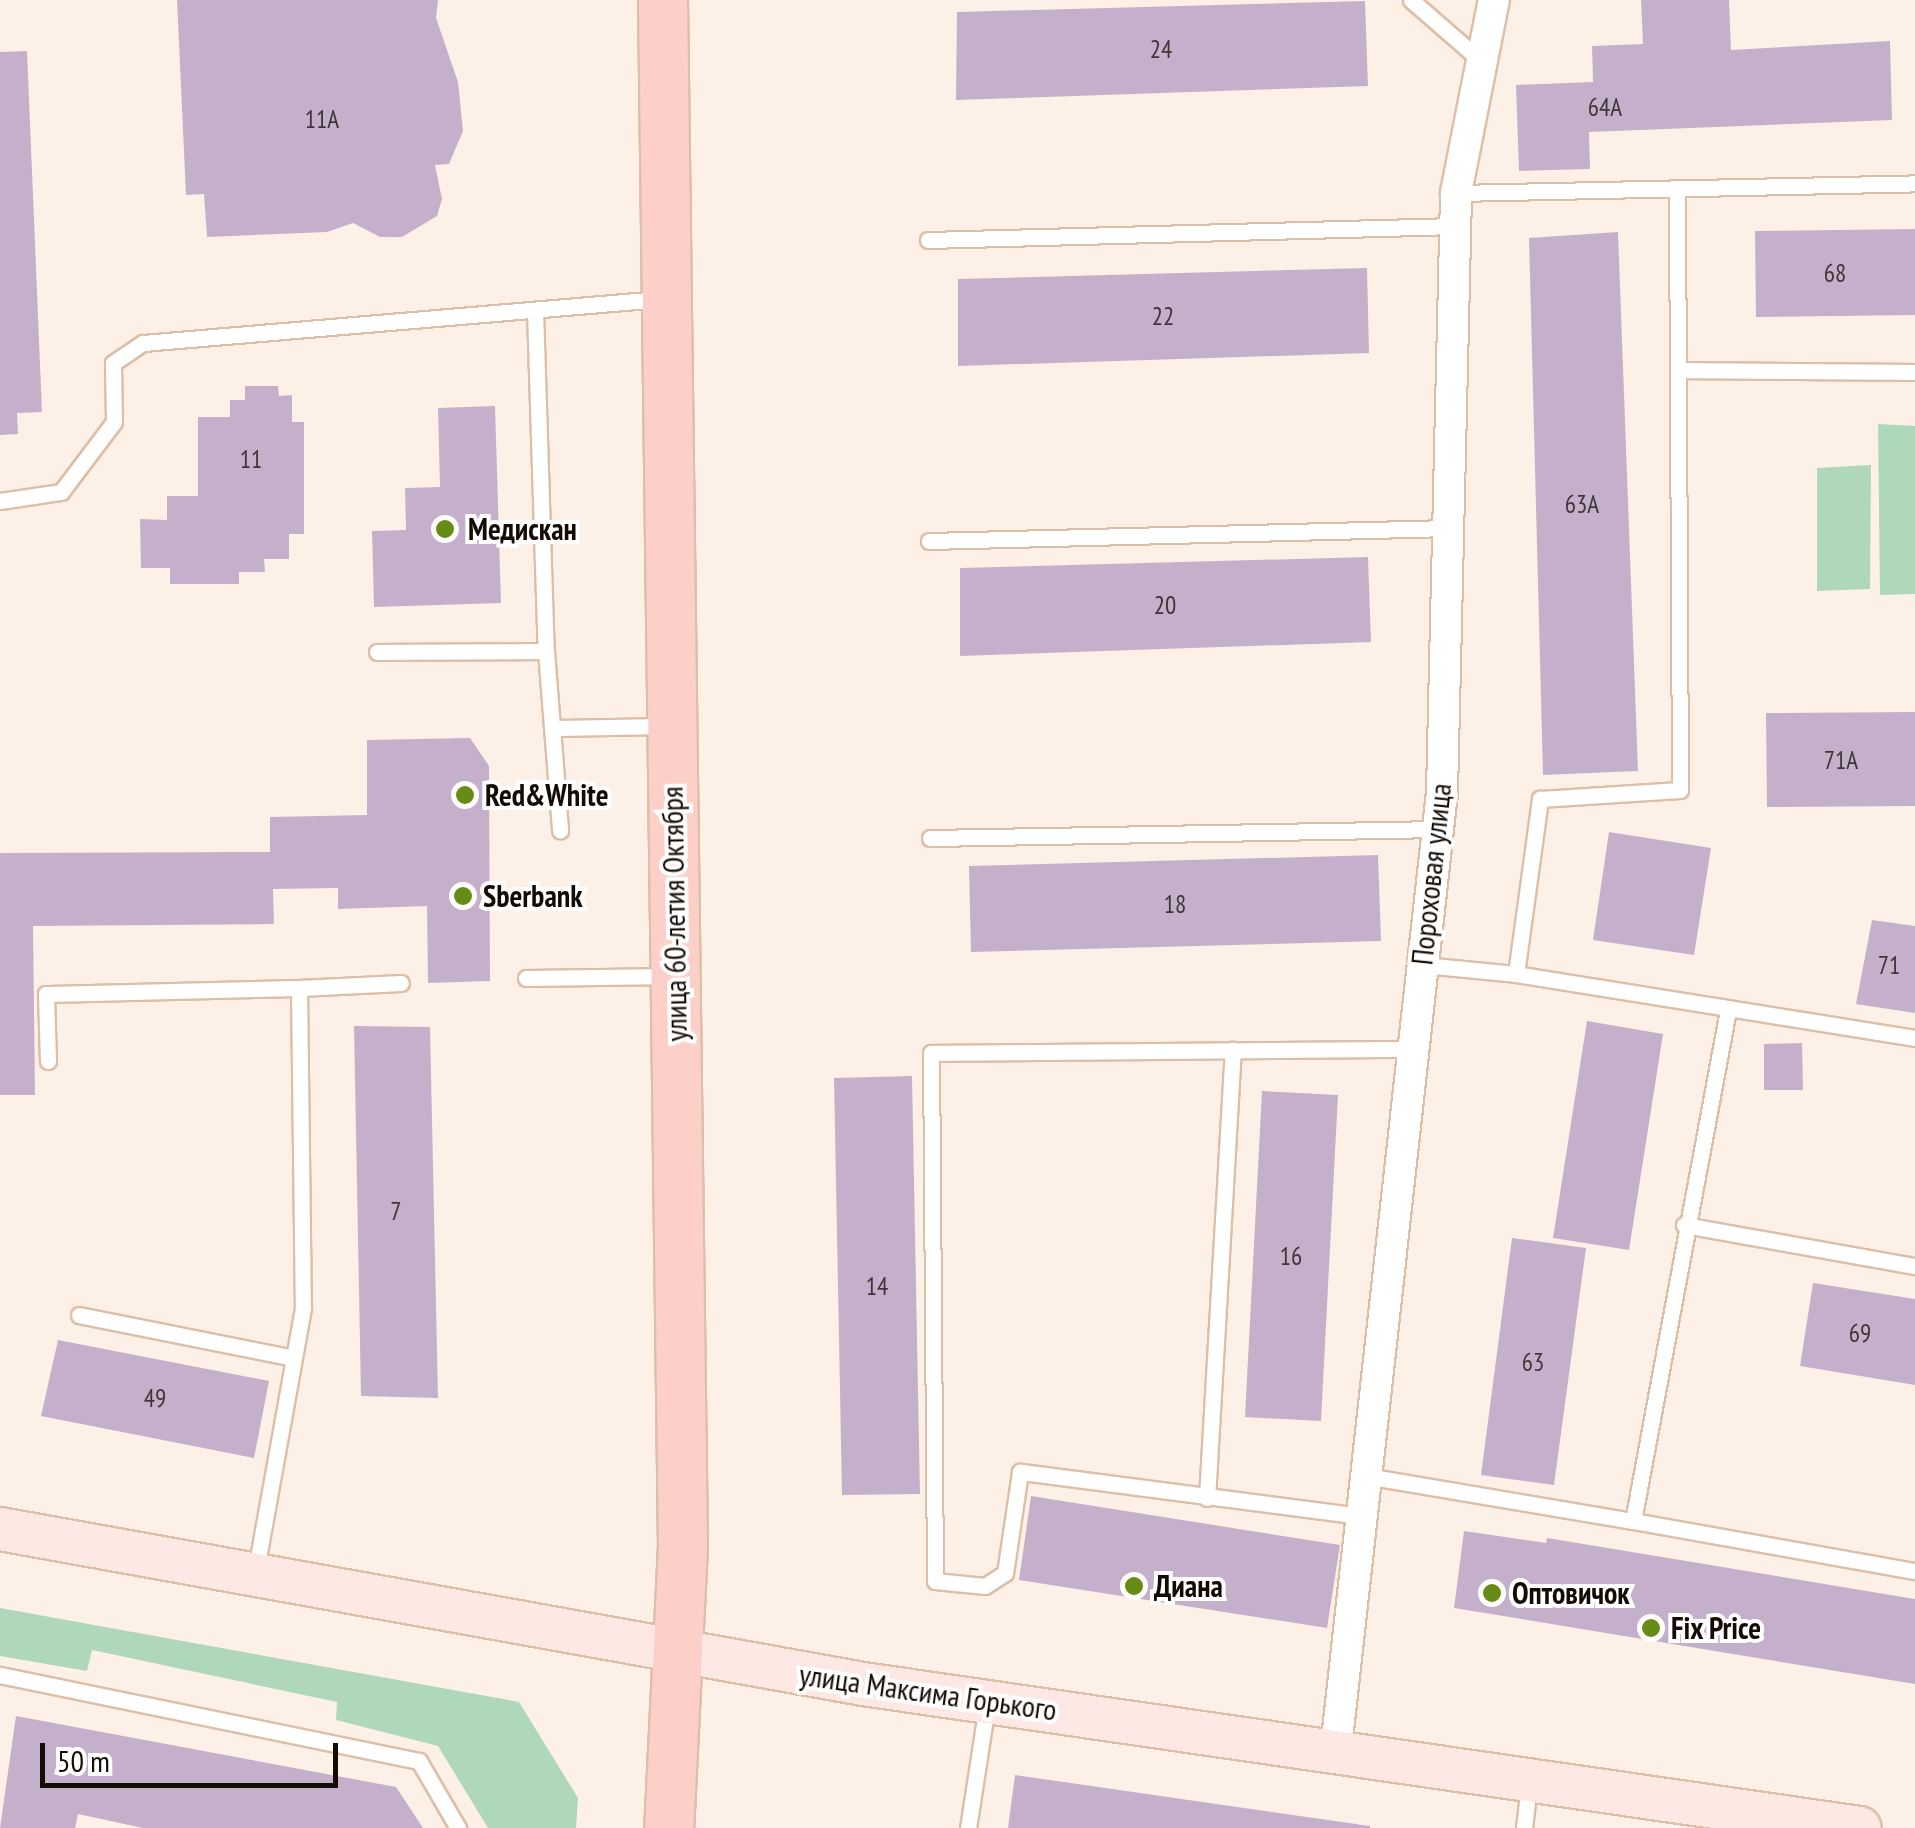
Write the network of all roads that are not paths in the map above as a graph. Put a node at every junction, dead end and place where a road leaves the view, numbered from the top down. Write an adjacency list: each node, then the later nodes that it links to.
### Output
1 (663, 0): 10 (main road, улица 60-летия Октября)
2 (1411, 0): 4 (lane)
3 (1494, 0): 4 (street, Пороховая улица)
4 (1480, 60): 7 (street, Пороховая улица)
5 (1915, 183): 6 (lane)
6 (1676, 188): 7 (lane); 12 (lane)
7 (1456, 193): 8 (street, Пороховая улица)
8 (1456, 226): 9 (lane); 15 (street, Пороховая улица)
9 (928, 240)
10 (668, 298): 11 (lane); 19 (main road, улица 60-летия Октября)
11 (535, 310): 14 (lane); 18 (lane)
12 (1680, 370): 13 (lane); 25 (lane)
13 (1915, 372)
14 (0, 500)
15 (1448, 528): 16 (lane); 21 (street, Пороховая улица)
16 (929, 541)
17 (377, 652): 18 (lane)
18 (546, 652): 20 (lane)
19 (672, 726): 20 (lane); 26 (main road, улица 60-летия Октября)
20 (552, 728): 22 (lane)
21 (1438, 828): 23 (lane); 24 (street, Пороховая улица)
22 (560, 830)
23 (930, 838)
24 (1422, 965): 25 (lane); 32 (street, Пороховая улица)
25 (1516, 974): 30 (lane)
26 (675, 976): 27 (lane); 46 (main road, улица 60-летия Октября)
27 (526, 978)
28 (401, 983): 29 (lane)
29 (298, 988): 34 (lane); 38 (lane)
30 (1728, 1010): 31 (lane); 35 (lane)
31 (1915, 1038)
32 (1412, 1049): 33 (lane); 39 (street, Пороховая улица)
33 (1233, 1050): 40 (lane); 40 (lane)
34 (48, 1061)
35 (1684, 1225): 36 (lane); 42 (lane)
36 (1915, 1266)
37 (79, 1315): 38 (lane)
38 (290, 1358): 45 (lane)
39 (1366, 1476): 41 (street, Пороховая улица); 42 (lane)
40 (1207, 1498): 41 (lane)
41 (1362, 1516): 49 (street, Пороховая улица)
42 (1633, 1521): 44 (lane)
43 (0, 1529): 45 (main road, улица Максима Горького)
44 (1915, 1571)
45 (255, 1574): 46 (main road, улица Максима Горького)
46 (679, 1654): 48 (main road, улица Максима Горького); 52 (main road, улица 60-летия Октября)
47 (0, 1676): 51 (lane)
48 (987, 1700): 49 (main road, улица Максима Горького); 53 (lane)
49 (1336, 1748): 50 (main road, улица Максима Горького)
50 (1530, 1776): 54 (lane); 55 (main road, улица Максима Горького)
51 (458, 1828)
52 (669, 1828)
53 (968, 1828)
54 (1524, 1828)
55 (1860, 1828)

